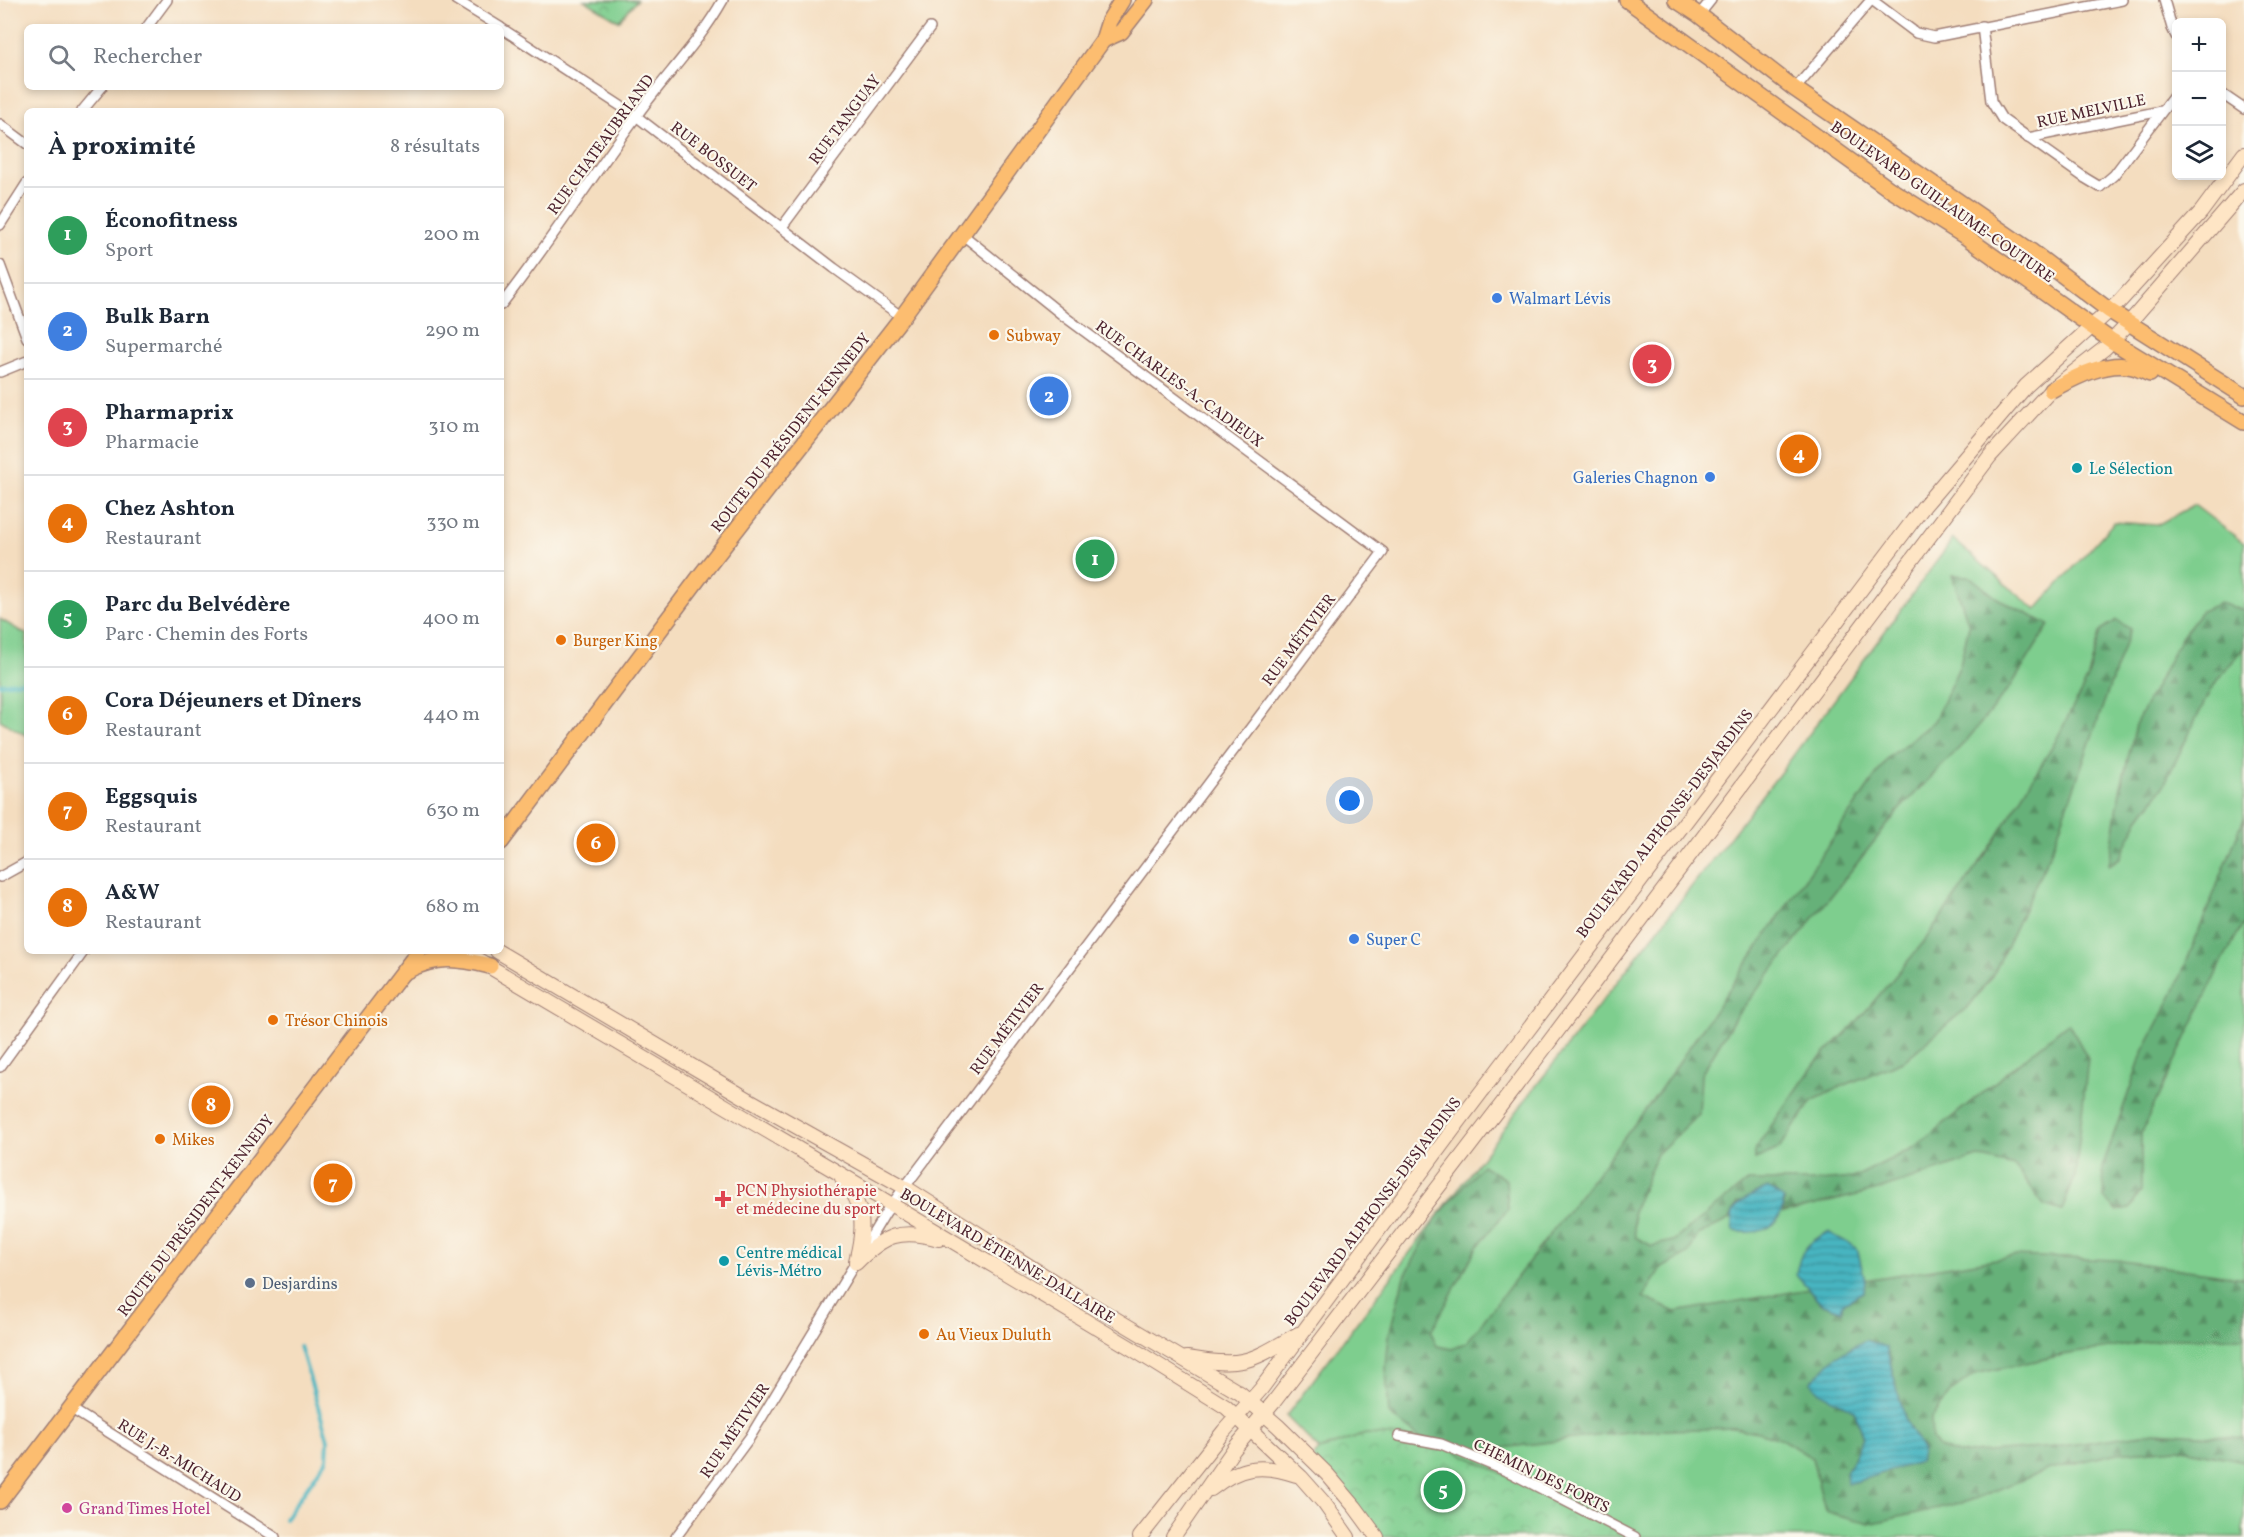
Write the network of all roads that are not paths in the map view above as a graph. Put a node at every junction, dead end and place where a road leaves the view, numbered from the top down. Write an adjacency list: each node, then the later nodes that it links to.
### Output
1 (167, 0): 14 (street)
2 (456, 0): 12 (street, RUE BOSSUET)
3 (723, 0): 28 (street, RUE CHATEAUBRIAND)
4 (1122, 0): 20 (main road, ROUTE DU PRÉSIDENT-KENNEDY)
5 (1146, 0): 20 (main road, ROUTE DU PRÉSIDENT-KENNEDY)
6 (1627, 0): 43 (main road, BOULEVARD GUILLAUME-COUTURE)
7 (1676, 0): 13 (main road, BOULEVARD GUILLAUME-COUTURE)
8 (1711, 0): 13 (street)
9 (1871, 0): 16 (street); 21 (street)
10 (2122, 0): 16 (street)
11 (2164, 0): 18 (street)
12 (472, 4): 15 (street, RUE BOSSUET)
13 (1699, 15): 21 (main road, BOULEVARD GUILLAUME-COUTURE)
14 (149, 24)
15 (496, 24)
16 (1982, 26): 30 (street, RUE MELVILLE)
17 (930, 28): 36 (street, RUE TANGUAY)
18 (2172, 28)
19 (504, 30): 28 (street, RUE BOSSUET)
20 (1103, 40): 37 (main road, ROUTE DU PRÉSIDENT-KENNEDY)
21 (1795, 89): 40 (main road, BOULEVARD GUILLAUME-COUTURE)
22 (100, 90): 25 (street)
23 (2226, 97): 26 (street)
24 (2172, 98): 27 (street, RUE MELVILLE)
25 (84, 108)
26 (2244, 109)
27 (2161, 111): 30 (street, RUE MELVILLE); 30 (street, RUE MELVILLE)
28 (636, 116): 36 (street, RUE BOSSUET); 39 (street, RUE CHATEAUBRIAND)
29 (0, 124): 31 (street)
30 (2028, 138)
31 (24, 142)
32 (2244, 154): 40 (main road, BOULEVARD ALPHONSE-DESJARDINS)
33 (24, 188): 35 (street)
34 (2244, 190): 42 (main road)
35 (0, 225)
36 (782, 227): 41 (street, RUE BOSSUET)
37 (963, 235): 41 (main road, ROUTE DU PRÉSIDENT-KENNEDY); 52 (street, RUE CHARLES-A.-CADIEUX)
38 (0, 265): 44 (street)
39 (504, 301)
40 (2110, 311): 42 (main road, BOULEVARD GUILLAUME-COUTURE); 43 (main road, BOULEVARD ALPHONSE-DESJARDINS)
41 (902, 316): 53 (main road, ROUTE DU PRÉSIDENT-KENNEDY)
42 (2129, 323): 45 (main road); 49 (main road, BOULEVARD GUILLAUME-COUTURE)
43 (2092, 327): 45 (main road, BOULEVARD GUILLAUME-COUTURE); 68 (main road, BOULEVARD ALPHONSE-DESJARDINS)
44 (24, 330)
45 (2112, 341): 48 (main road); 50 (main road, BOULEVARD GUILLAUME-COUTURE)
46 (24, 362): 47 (street)
47 (0, 372)
48 (2051, 390): 50 (main road); 72 (main road)
49 (2244, 396)
50 (2202, 398): 51 (main road, BOULEVARD GUILLAUME-COUTURE)
51 (2244, 422)
52 (1383, 552): 64 (street, RUE MÉTIVIER)
53 (504, 838)
54 (24, 864): 55 (street)
55 (0, 877)
56 (82, 954): 62 (street)
57 (418, 954): 61 (main road, ROUTE DU PRÉSIDENT-KENNEDY)
58 (468, 954): 60 (main road, BOULEVARD ÉTIENNE-DALLAIRE)
59 (501, 954): 64 (main road, BOULEVARD ÉTIENNE-DALLAIRE)
60 (490, 966): 61 (main road); 63 (main road, BOULEVARD ÉTIENNE-DALLAIRE)
61 (403, 972): 71 (main road, ROUTE DU PRÉSIDENT-KENNEDY)
62 (0, 1067)
63 (837, 1172): 65 (main road, BOULEVARD ÉTIENNE-DALLAIRE); 67 (main road)
64 (906, 1188): 65 (street, RUE MÉTIVIER); 69 (main road, BOULEVARD ÉTIENNE-DALLAIRE)
65 (892, 1205): 66 (main road, BOULEVARD ÉTIENNE-DALLAIRE); 67 (street, RUE MÉTIVIER)
66 (958, 1245): 67 (main road); 73 (main road, BOULEVARD ÉTIENNE-DALLAIRE)
67 (856, 1263): 80 (street, RUE MÉTIVIER)
68 (1304, 1331): 69 (main road); 70 (main road, BOULEVARD ALPHONSE-DESJARDINS)
69 (1179, 1356): 70 (main road, BOULEVARD ÉTIENNE-DALLAIRE)
70 (1250, 1401): 72 (main road, BOULEVARD ÉTIENNE-DALLAIRE); 73 (main road, BOULEVARD ALPHONSE-DESJARDINS)
71 (70, 1408): 78 (main road, ROUTE DU PRÉSIDENT-KENNEDY); 79 (street, RUE J.-B.-MICHAUD)
72 (1264, 1413): 74 (main road); 84 (main road, BOULEVARD ÉTIENNE-DALLAIRE)
73 (1237, 1416): 74 (main road, BOULEVARD ÉTIENNE-DALLAIRE); 81 (main road, BOULEVARD ALPHONSE-DESJARDINS)
74 (1251, 1429): 76 (main road, BOULEVARD ÉTIENNE-DALLAIRE); 77 (main road)
75 (1399, 1436): 85 (street, CHEMIN DES FORTS)
76 (1301, 1477): 77 (main road); 83 (main road, BOULEVARD ÉTIENNE-DALLAIRE)
77 (1202, 1496): 82 (main road)
78 (0, 1501)
79 (275, 1537)
80 (676, 1537)
81 (1140, 1537)
82 (1173, 1537)
83 (1348, 1537)
84 (1377, 1537)
85 (1635, 1537)

